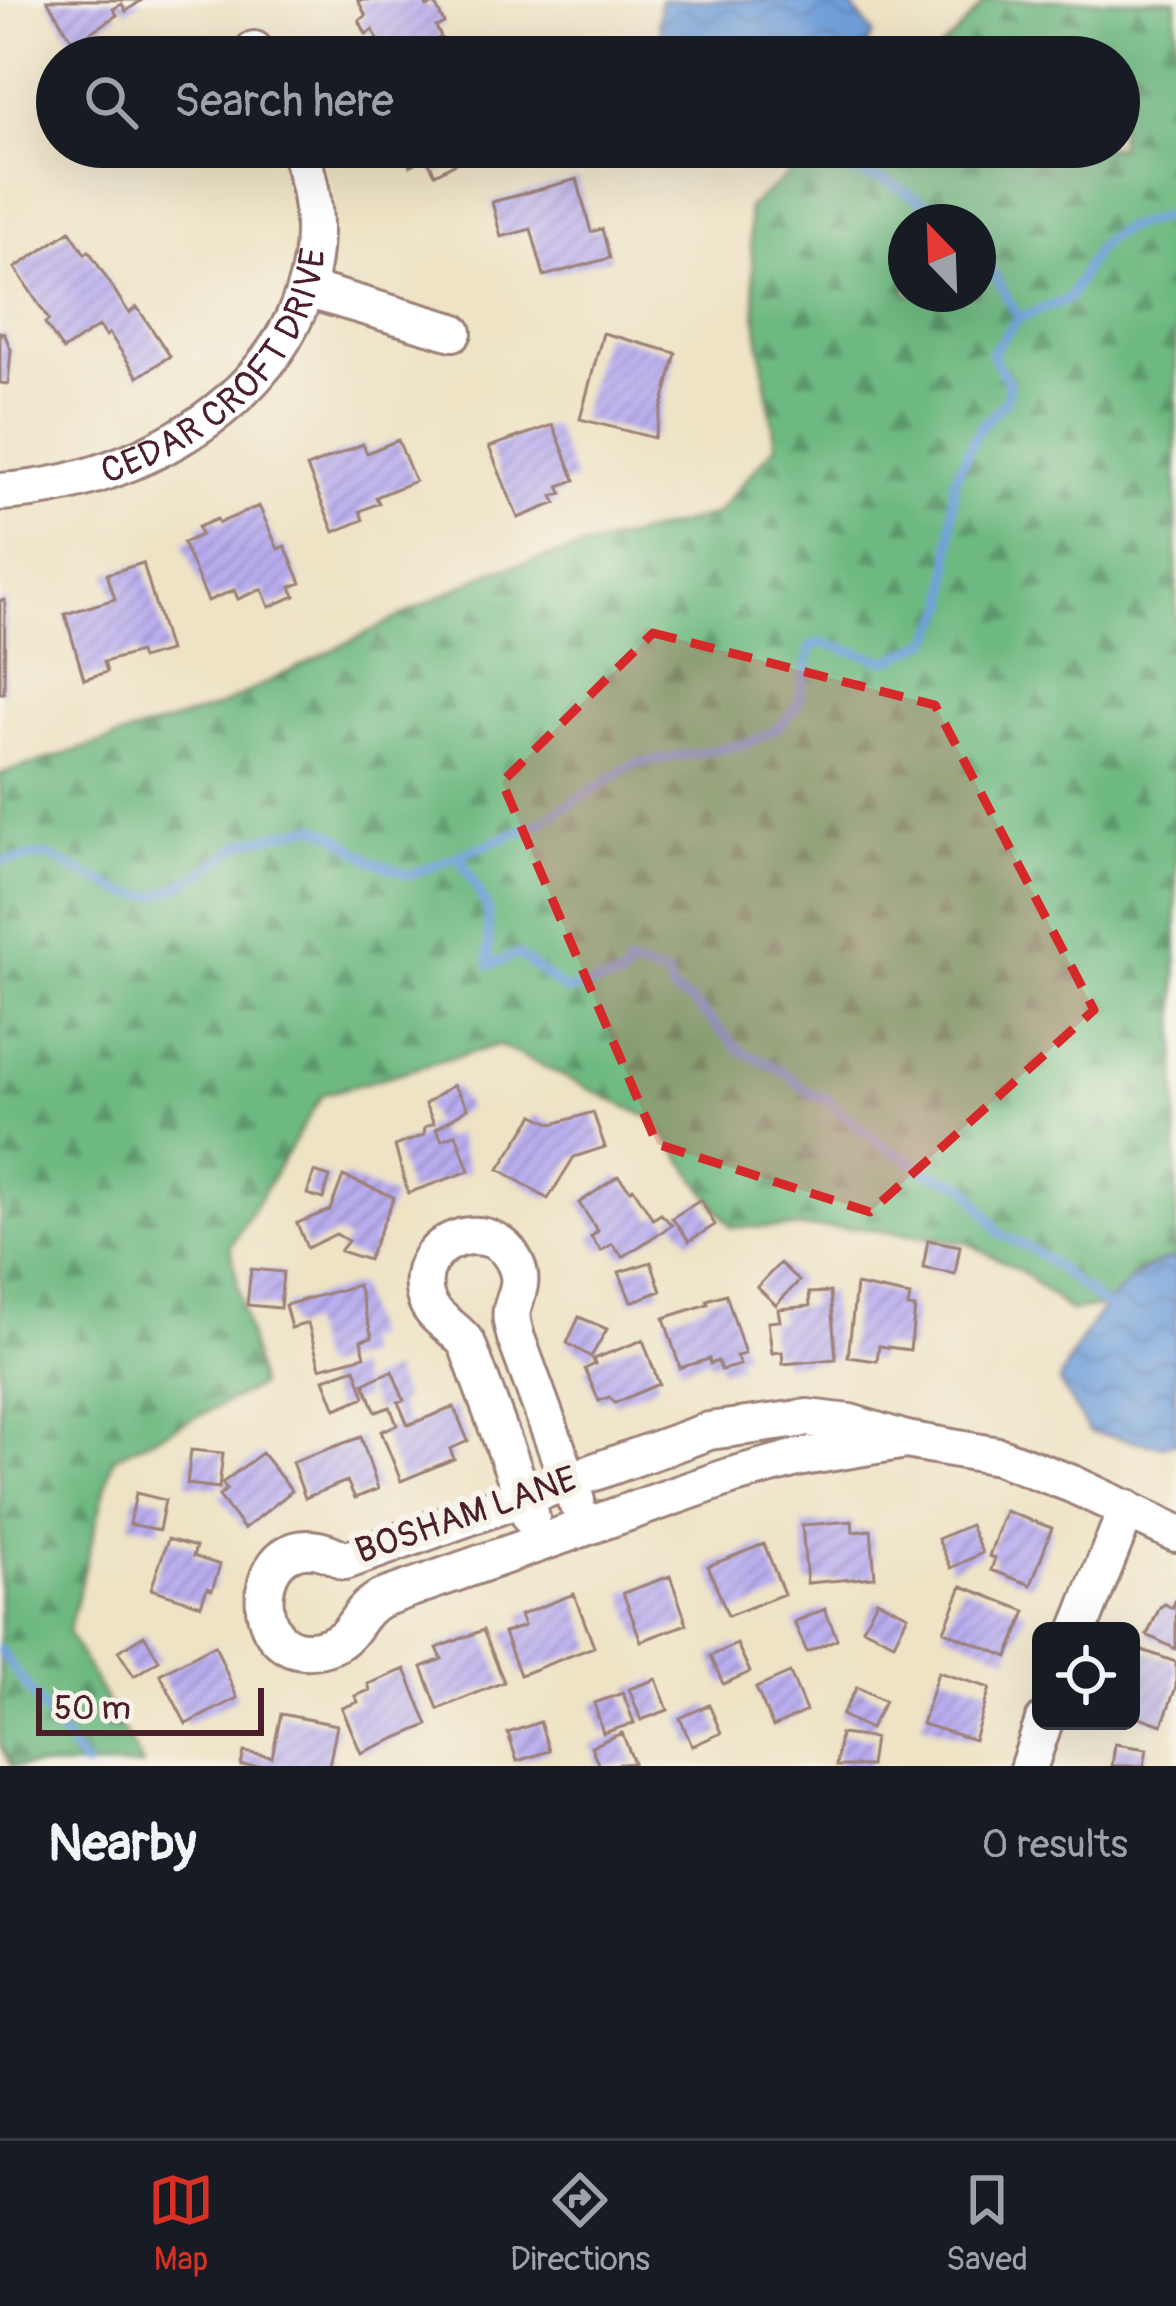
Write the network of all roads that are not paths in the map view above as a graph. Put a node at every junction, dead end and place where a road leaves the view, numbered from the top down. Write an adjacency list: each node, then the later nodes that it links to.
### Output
1 (304, 168): 2 (street, CEDAR CROFT DRIVE)
2 (306, 290): 3 (street); 4 (street, CEDAR CROFT DRIVE)
3 (453, 332)
4 (0, 492)
5 (510, 1313): 6 (street); 6 (street); 8 (street)
6 (457, 1329): 9 (street)
7 (906, 1440): 8 (street, BOSHAM LANE); 10 (street, BOSHAM LANE); 11 (street, BOSHAM LANE)
8 (568, 1480): 9 (street, BOSHAM LANE); 11 (street)
9 (523, 1497): 13 (street); 14 (street, BOSHAM LANE)
10 (1127, 1509): 12 (street, BOSHAM LANE); 16 (street)
11 (585, 1527): 13 (street, BOSHAM LANE)
12 (1176, 1532)
13 (540, 1543): 15 (street, BOSHAM LANE)
14 (345, 1561): 15 (street); 15 (street, BOSHAM LANE)
15 (362, 1610)
16 (1082, 1622)
17 (1041, 1730): 18 (street)
18 (1029, 1766)

